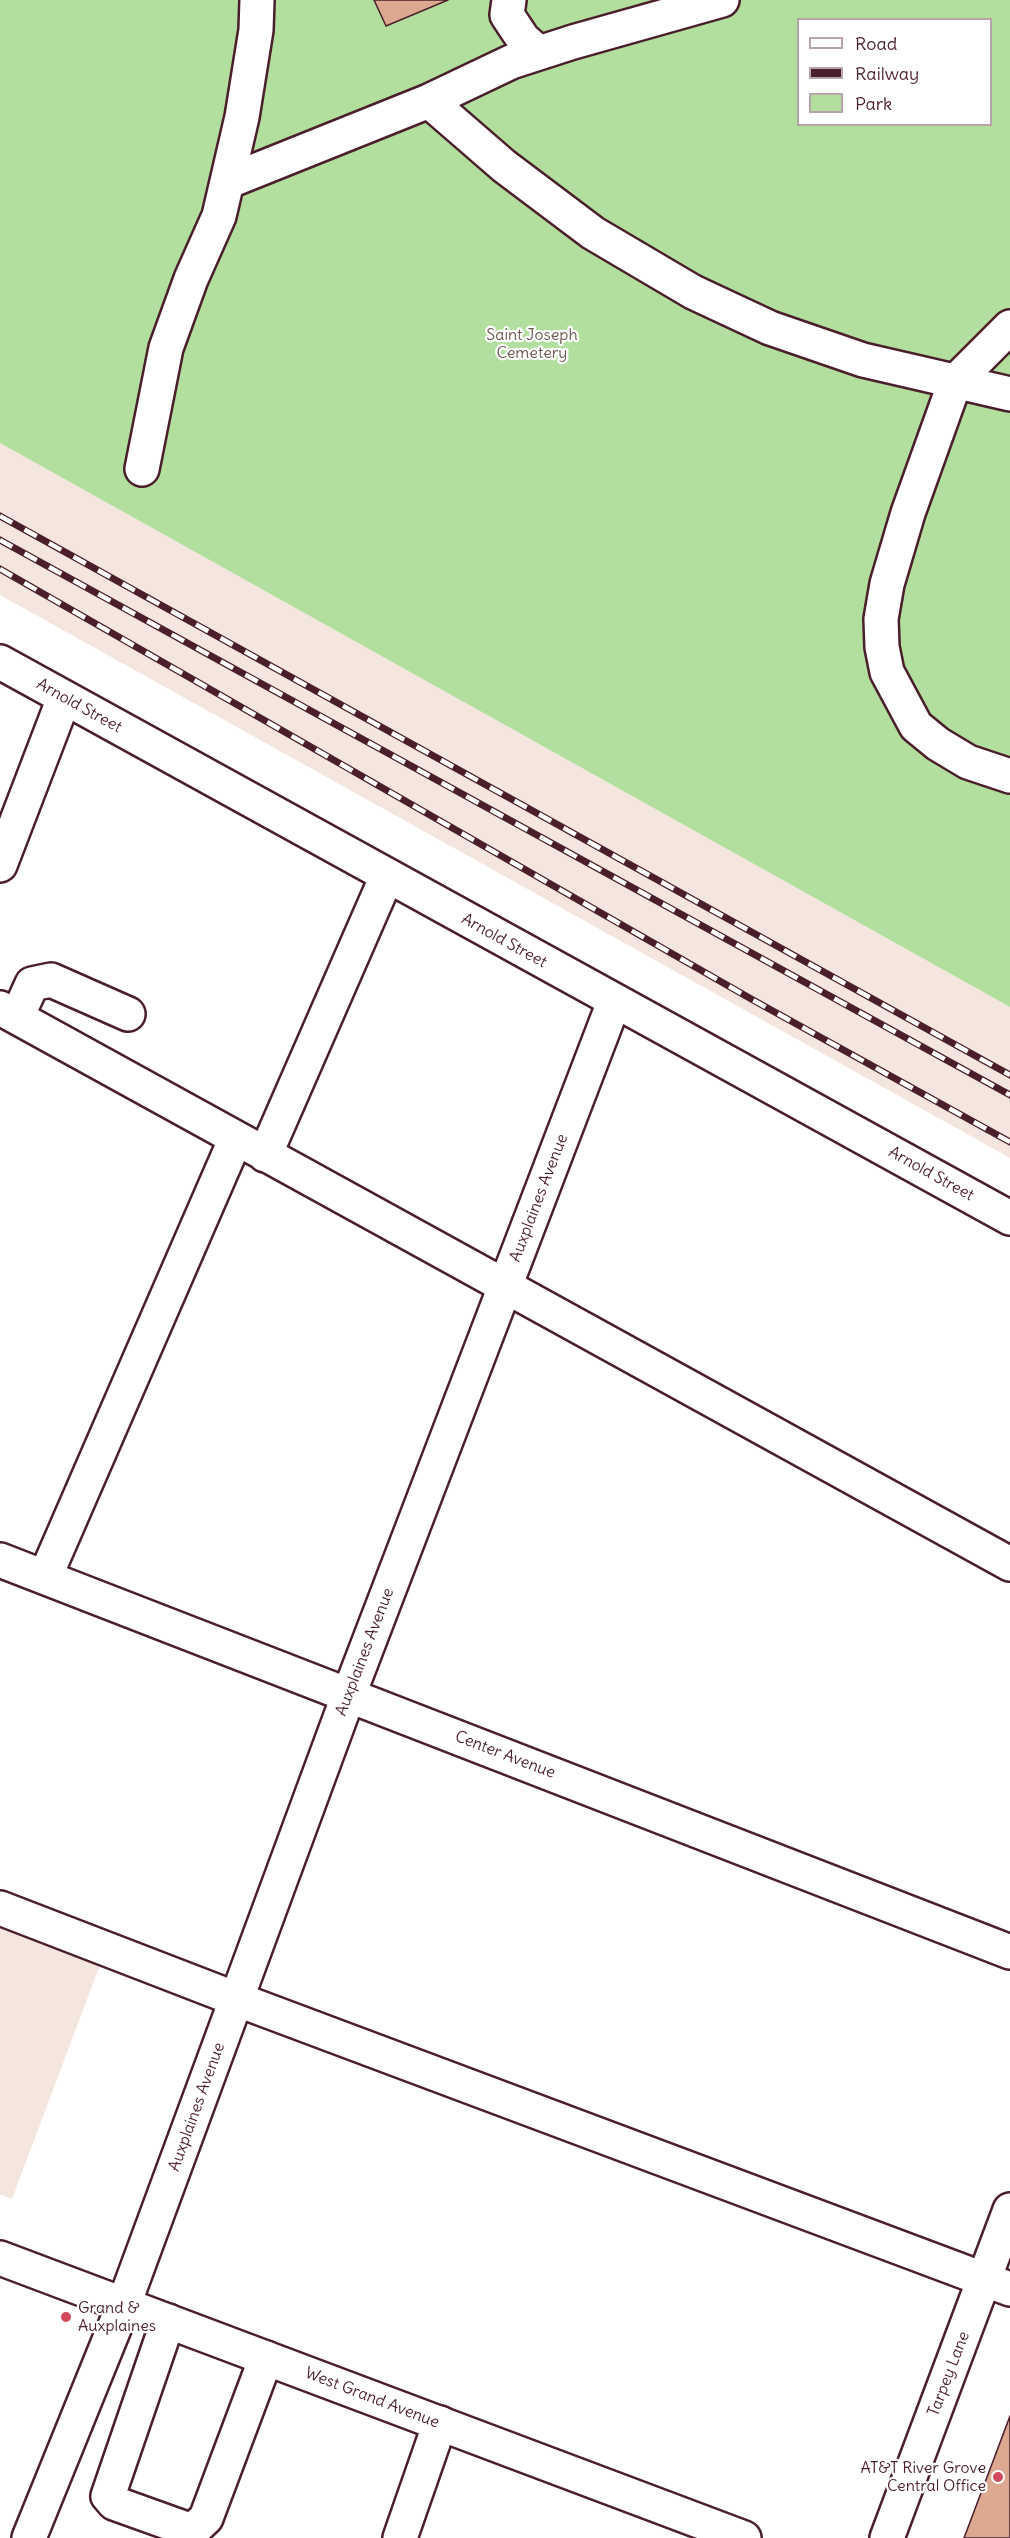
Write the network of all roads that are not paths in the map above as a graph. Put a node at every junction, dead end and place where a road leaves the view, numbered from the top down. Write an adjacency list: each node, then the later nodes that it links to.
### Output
1 (257, 0): 6 (street)
2 (508, 0): 4 (street)
3 (723, 0): 4 (street)
4 (539, 53): 5 (street)
5 (429, 101): 6 (street); 8 (street)
6 (227, 182): 10 (street)
7 (1010, 327): 8 (street)
8 (955, 382): 9 (street); 13 (street)
9 (1010, 394)
10 (142, 469)
11 (0, 662): 12 (street, Arnold Street)
12 (64, 698): 14 (street); 15 (street, Arnold Street)
13 (1010, 776)
14 (0, 865)
15 (387, 876): 16 (street, Arnold Street); 20 (street)
16 (614, 1002): 21 (street, Arnold Street); 22 (street, Auxplaines Avenue)
17 (8, 1013): 18 (street); 19 (street)
18 (128, 1014)
19 (236, 1138): 20 (street); 25 (street)
20 (265, 1155): 22 (street)
21 (1010, 1218)
22 (505, 1288): 24 (street); 26 (street, Auxplaines Avenue)
23 (0, 1560): 25 (street, Center Avenue)
24 (1010, 1564)
25 (45, 1577): 26 (street, Center Avenue)
26 (349, 1694): 28 (street, Center Avenue); 29 (street, Auxplaines Avenue)
27 (0, 1908): 29 (street)
28 (1010, 1952)
29 (236, 1999): 32 (street); 33 (street, Auxplaines Avenue)
30 (1010, 2210): 32 (street, Tarpey Lane)
31 (0, 2258): 33 (street, West Grand Avenue)
32 (997, 2284): 41 (street, Tarpey Lane)
33 (124, 2304): 34 (street, West Grand Avenue); 38 (street, Auxplaines Avenue)
34 (168, 2321): 35 (street, West Grand Avenue); 37 (street)
35 (266, 2358): 36 (street, West Grand Avenue); 37 (street)
36 (440, 2423): 39 (street); 40 (street, West Grand Avenue)
37 (140, 2526)
38 (29, 2538)
39 (400, 2538)
40 (744, 2538)
41 (887, 2538)

